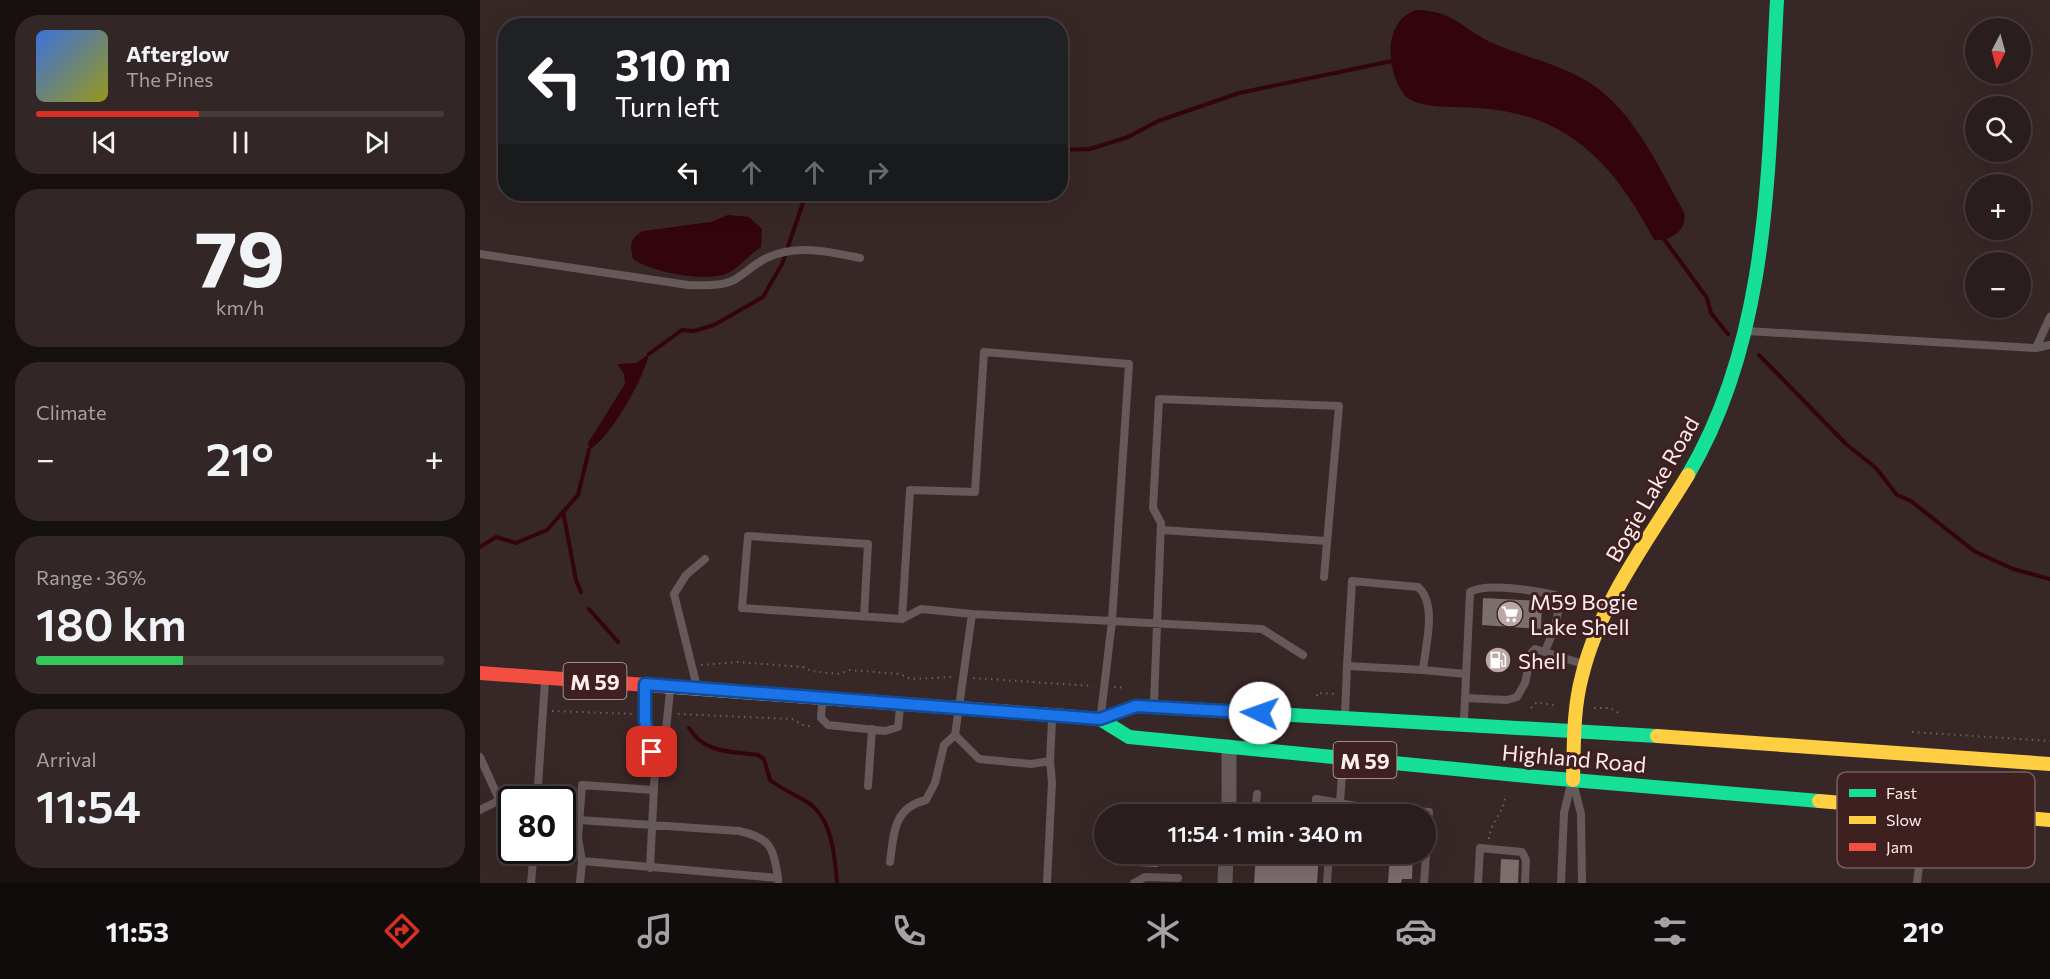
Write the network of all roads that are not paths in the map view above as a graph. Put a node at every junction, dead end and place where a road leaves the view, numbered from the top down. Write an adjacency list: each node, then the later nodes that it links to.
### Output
1 (1776, 0): 5 (main road, Bogie Lake Road)
2 (480, 254): 3 (lane)
3 (860, 258)
4 (2050, 317): 7 (lane)
5 (1745, 331): 7 (lane); 19 (main road, Bogie Lake Road)
6 (2050, 345): 7 (lane)
7 (2036, 348)
8 (1161, 530): 9 (lane); 9 (lane); 16 (lane)
9 (1327, 541): 11 (lane)
10 (705, 559): 27 (lane)
11 (1324, 577)
12 (972, 614): 14 (lane); 15 (lane); 31 (lane)
13 (864, 617): 13 (lane); 14 (lane)
14 (902, 619): 15 (lane)
15 (1112, 621): 16 (lane); 36 (lane)
16 (1157, 621): 18 (lane); 32 (lane)
17 (1545, 652): 19 (lane); 23 (lane); 29 (lane)
18 (1302, 655)
19 (1584, 664): 39 (main road, Bogie Lake Road)
20 (1347, 666): 21 (lane); 21 (lane); 35 (lane)
21 (1423, 670): 23 (lane)
22 (480, 673): 24 (main road, Highland Road / M 59)
23 (1466, 674): 29 (lane)
24 (546, 678): 25 (main road, Highland Road / M 59); 48 (lane)
25 (645, 684): 26 (main road, Highland Road / M 59); 46 (lane)
26 (670, 686): 27 (main road, Highland Road / M 59); 46 (lane)
27 (697, 688): 28 (main road, Highland Road / M 59)
28 (823, 697): 30 (main road, Highland Road / M 59); 38 (lane)
29 (1465, 698): 37 (lane)
30 (900, 702): 31 (main road, Highland Road / M 59); 38 (lane)
31 (960, 707): 34 (main road, Highland Road / M 59); 40 (lane)
32 (1154, 707): 33 (main road, Highland Road / M 59); 36 (main road, Highland Road / M 59)
33 (1239, 712): 35 (main road, Highland Road / M 59); 41 (main road)
34 (1052, 715): 36 (main road, Highland Road / M 59); 44 (lane)
35 (1344, 718): 37 (main road, Highland Road / M 59)
36 (1100, 719): 41 (main road, Highland Road / M 59)
37 (1463, 724): 39 (main road, Highland Road / M 59)
38 (872, 729): 49 (lane)
39 (1576, 731): 45 (main road, Highland Road / M 59); 47 (main road, Bogie Lake Road)
40 (955, 735): 44 (lane); 63 (lane)
41 (1229, 747): 43 (main road, Highland Road / M 59); 56 (street)
42 (480, 757): 52 (lane)
43 (1343, 758): 47 (main road, Highland Road / M 59); 54 (lane)
44 (1050, 760): 73 (lane)
45 (2050, 764)
46 (656, 767): 50 (lane)
47 (1573, 780): 55 (main road, Highland Road / M 59); 80 (lane, Bogie Lake Road); 81 (lane, Bogie Lake Road)
48 (538, 786)
49 (868, 786)
50 (654, 790): 60 (lane); 61 (lane)
51 (1257, 794): 57 (lane)
52 (498, 797)
53 (498, 801): 59 (lane)
54 (1340, 802): 58 (lane); 77 (lane)
55 (1837, 802)
56 (1229, 804)
57 (1256, 804)
58 (1316, 804)
59 (480, 810)
60 (579, 820): 61 (lane); 62 (lane)
61 (652, 825): 67 (lane); 70 (lane)
62 (582, 861): 67 (lane); 72 (lane)
63 (890, 862)
64 (533, 864): 71 (lane)
65 (1226, 864): 75 (street)
66 (1328, 864): 76 (lane)
67 (650, 868): 70 (lane)
68 (1919, 868): 82 (lane)
69 (1178, 878): 74 (lane)
70 (778, 881)
71 (531, 883)
72 (580, 883)
73 (1047, 883)
74 (1134, 883)
75 (1225, 883)
76 (1327, 883)
77 (1424, 883)
78 (1478, 883): 79 (lane)
79 (1525, 883)
80 (1561, 883)
81 (1582, 883)
82 (1917, 883)

